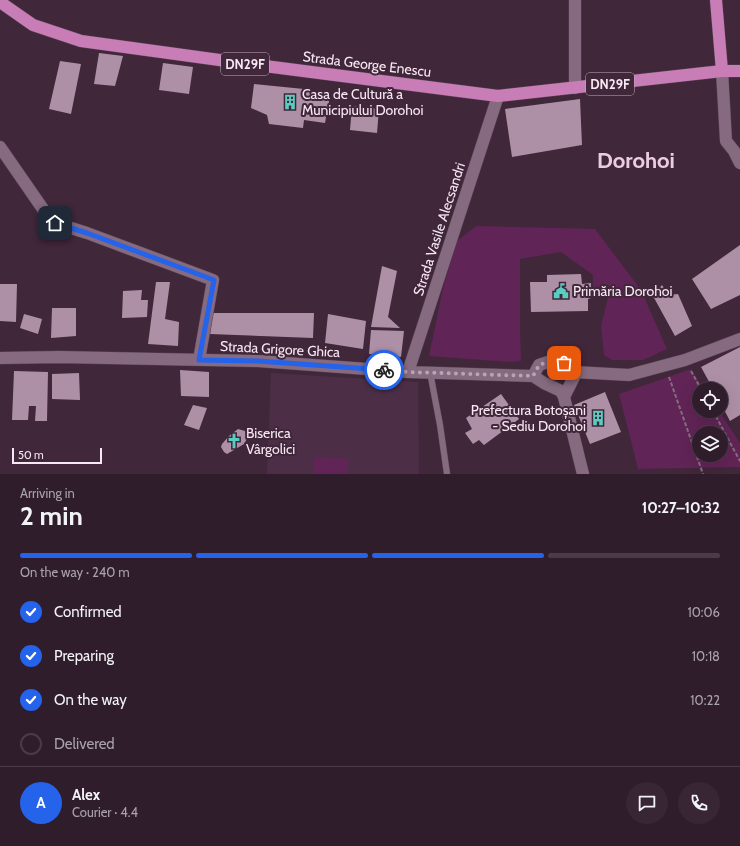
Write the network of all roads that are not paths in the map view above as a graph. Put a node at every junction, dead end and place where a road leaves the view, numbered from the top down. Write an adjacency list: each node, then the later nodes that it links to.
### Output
1 (575, 0): 6 (street)
2 (716, 0): 4 (main road)
3 (0, 2): 7 (main road, Strada George Enescu / DN29F)
4 (722, 71): 5 (main road, Strada George Enescu / DN29F); 6 (main road, Strada George Enescu / DN29F); 9 (street)
5 (740, 71)
6 (575, 88): 7 (main road, Strada George Enescu / DN29F)
7 (498, 96): 13 (street, Strada Vasile Alecsandri)
8 (0, 147): 12 (street)
9 (740, 163)
10 (740, 339): 15 (street)
11 (0, 358): 12 (street, Strada Grigore Ghica)
12 (199, 360): 13 (street, Strada Grigore Ghica)
13 (408, 372): 14 (street, Strada Grigore Ghica)
14 (430, 372): 16 (street, Strada Grigore Ghica); 18 (lane)
15 (574, 372): 16 (street); 17 (street)
16 (533, 376): 17 (street, Strada Grigore Ghica)
17 (564, 396): 19 (street)
18 (447, 474)
19 (583, 474)

